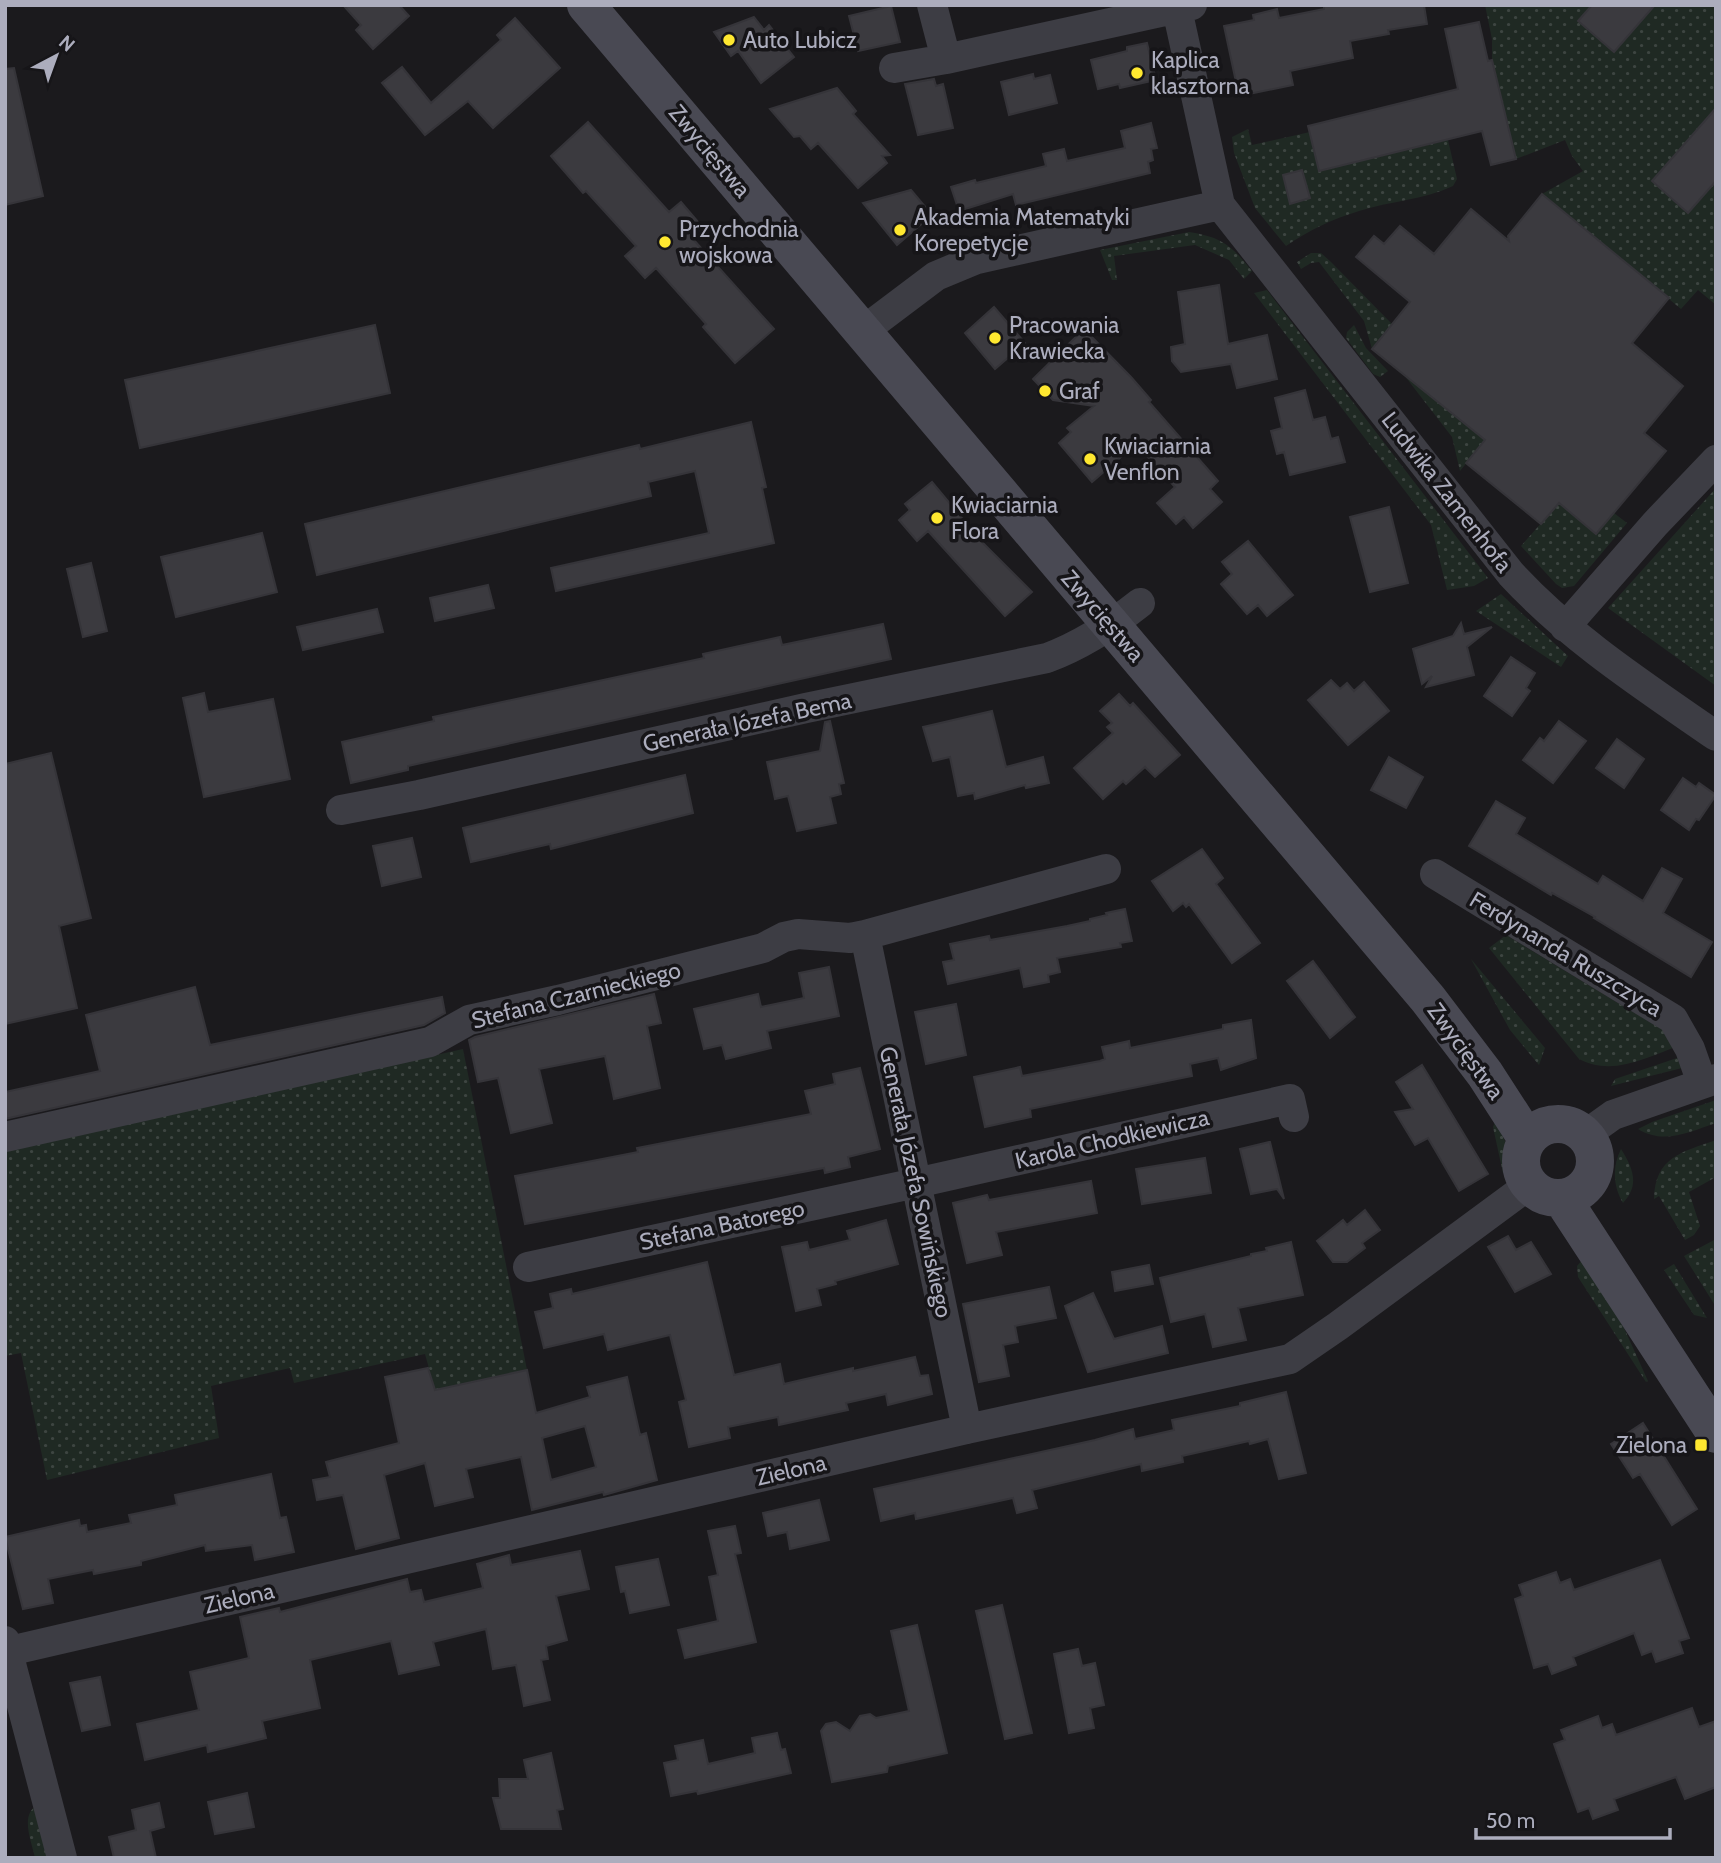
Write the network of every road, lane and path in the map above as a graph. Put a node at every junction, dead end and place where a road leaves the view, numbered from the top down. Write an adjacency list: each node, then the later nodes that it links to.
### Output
1 (586, 5): 7 (main road, Zwycięstwa)
2 (932, 5): 4 (street)
3 (1184, 7): 4 (street); 6 (street, Ludwika Zamenhofa)
4 (946, 59): 5 (street)
5 (894, 68)
6 (1220, 205): 7 (street); 10 (street, Ludwika Zamenhofa)
7 (863, 331): 9 (main road, Zwycięstwa)
8 (1716, 460): 10 (street)
9 (1126, 615): 12 (street, Generała Józefa Bema); 20 (main road, Zwycięstwa)
10 (1565, 627): 11 (street, Ludwika Zamenhofa)
11 (1716, 736)
12 (341, 810)
13 (1106, 869): 15 (street, Stefana Czarnieckiego)
14 (1435, 874): 16 (street, Ferdynanda Ruszczyca)
15 (865, 935): 19 (street, Stefana Czarnieckiego); 21 (street, Generała Józefa Sowińskiego)
16 (1709, 1081): 18 (street, Ferdynanda Ruszczyca)
17 (1294, 1117): 21 (street, Karola Chodkiewicza)
18 (1586, 1135): 20 (main road); 23 (main road)
19 (5, 1137)
20 (1527, 1139): 22 (main road)
21 (916, 1183): 24 (street, Stefana Batorego); 25 (street, Generała Józefa Sowińskiego)
22 (1529, 1185): 23 (main road); 25 (street, Zielona)
23 (1563, 1200): 26 (main road)
24 (528, 1267)
25 (967, 1429): 27 (street, Zielona)
26 (1716, 1434)
27 (6, 1648): 28 (street)
28 (62, 1858)

